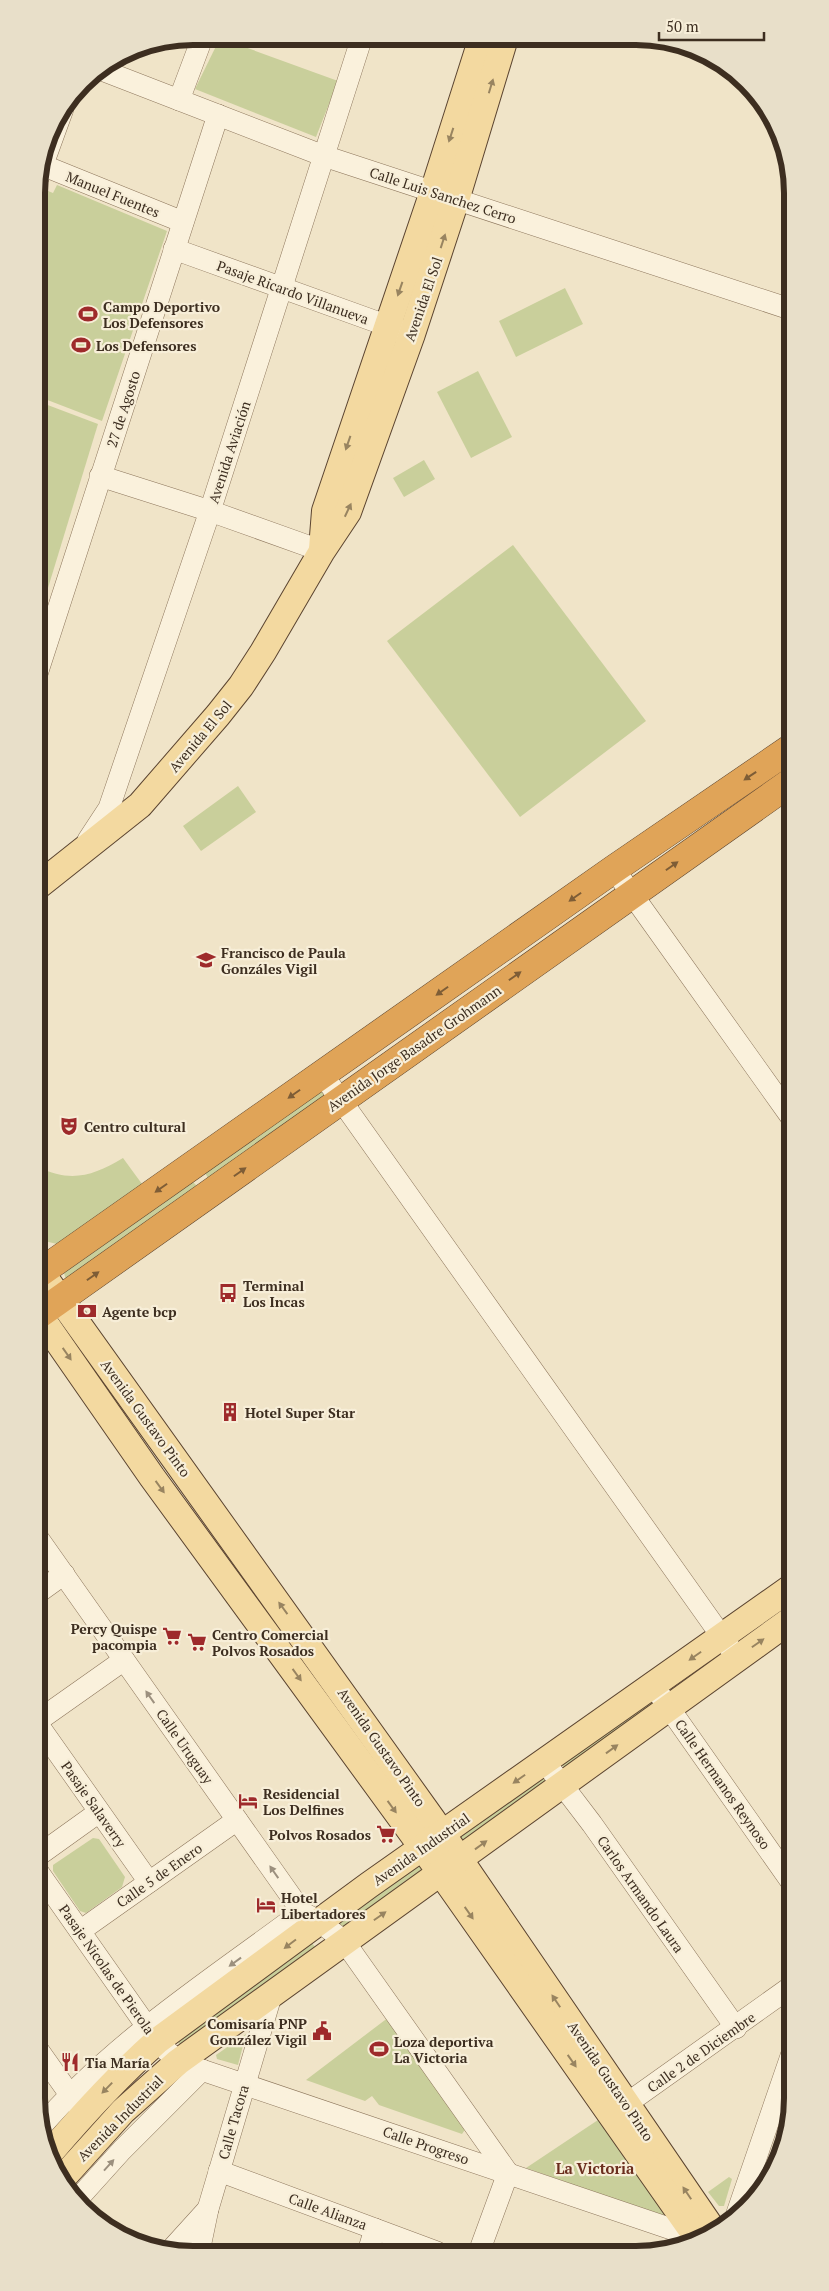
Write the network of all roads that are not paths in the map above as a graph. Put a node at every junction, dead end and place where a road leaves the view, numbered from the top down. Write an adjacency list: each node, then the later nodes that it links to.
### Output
1 (200, 45): 6 (street)
2 (359, 45): 8 (street, Avenida Aviación)
3 (480, 45): 10 (main road, Avenida El Sol, one-way to 10)
4 (502, 45): 10 (main road, Avenida El Sol, one-way to 4)
5 (108, 73): 6 (street, Calle Luis Sanchez Cerro)
6 (179, 100): 7 (street, Calle Luis Sanchez Cerro)
7 (218, 115): 8 (street, Calle Luis Sanchez Cerro); 11 (street, 27 de Agosto)
8 (324, 156): 10 (street, Calle Luis Sanchez Cerro); 13 (street, Avenida Aviación)
9 (46, 174): 11 (street, Manuel Fuentes)
10 (445, 196): 14 (street, Calle Luis Sanchez Cerro); 15 (main road, Avenida El Sol, one-way to 15); 16 (main road, Avenida El Sol, one-way to 10)
11 (183, 222): 12 (street, 27 de Agosto)
12 (174, 249): 13 (street, Pasaje Ricardo Villanueva); 17 (street, 27 de Agosto)
13 (282, 287): 15 (street, Pasaje Ricardo Villanueva); 18 (street, Avenida Aviación)
14 (784, 308)
15 (388, 326): 16 (street, Pasaje Ricardo Villanueva); 19 (main road, Avenida El Sol, one-way to 19)
16 (412, 334): 19 (main road, Avenida El Sol, one-way to 16)
17 (100, 476): 18 (street); 20 (street, 27 de Agosto)
18 (210, 511): 19 (street); 23 (street, Avenida Aviación)
19 (322, 551): 23 (main road, Avenida El Sol)
20 (45, 649)
21 (784, 752): 24 (highway, one-way to 24)
22 (784, 786): 26 (highway, Avenida Jorge Basadre Grohmann, one-way to 22)
23 (76, 857): 25 (main road, Avenida El Sol)
24 (614, 869): 26 (street); 27 (highway, one-way to 27)
25 (45, 881)
26 (632, 894): 28 (highway, Avenida Jorge Basadre Grohmann, one-way to 26); 29 (street)
27 (323, 1075): 28 (street); 30 (highway, one-way to 30)
28 (341, 1100): 31 (highway, Avenida Jorge Basadre Grohmann, one-way to 28); 40 (street)
29 (784, 1107)
30 (193, 1166): 31 (highway); 32 (highway, one-way to 32)
31 (211, 1192): 33 (highway, Avenida Jorge Basadre Grohmann, one-way to 31)
32 (45, 1268)
33 (45, 1309)
34 (45, 1312): 51 (main road, Avenida Gustavo Pinto)
35 (45, 1548): 36 (street, Calle Uruguay)
36 (64, 1574): 37 (street); 42 (street, Calle Uruguay)
37 (45, 1588)
38 (784, 1593): 40 (main road, Avenida Industrial)
39 (784, 1625): 41 (main road, Avenida Industrial, one-way to 39)
40 (723, 1636): 41 (street); 43 (main road, Avenida Industrial, one-way to 43)
41 (736, 1658): 44 (main road, Avenida Industrial)
42 (124, 1660): 45 (street); 50 (street, Calle Uruguay, one-way to 42)
43 (653, 1685): 44 (street, Calle Hermanos Reynoso); 47 (main road, Avenida Industrial)
44 (669, 1707): 48 (main road, Avenida Industrial, one-way to 44); 54 (street, Calle Hermanos Reynoso)
45 (45, 1716)
46 (45, 1735): 49 (street, Pasaje Salaverry)
47 (544, 1762): 48 (street, Carlos Armando Laura); 51 (main road, Avenida Industrial, one-way to 51)
48 (561, 1786): 53 (main road, Avenida Industrial, one-way to 48); 62 (street, Carlos Armando Laura)
49 (99, 1812): 52 (street); 56 (street, Pasaje Salaverry)
50 (237, 1820): 56 (street, Calle 5 de Enero); 57 (street, Calle Uruguay, one-way to 50)
51 (432, 1840): 53 (main road, Avenida Gustavo Pinto); 57 (main road, Avenida Industrial)
52 (45, 1851)
53 (450, 1867): 59 (main road, Avenida Industrial, one-way to 53); 69 (main road, Avenida Gustavo Pinto)
54 (784, 1872)
55 (45, 1881): 58 (street, Pasaje Nicolas de Pierola)
56 (149, 1882): 58 (street, Calle 5 de Enero)
57 (311, 1917): 59 (street, Calle Uruguay); 63 (main road, Avenida Industrial, one-way to 63)
58 (80, 1931): 63 (street, Pasaje Nicolas de Pierola)
59 (344, 1940): 61 (main road, Avenida Industrial); 73 (street, Calle Uruguay)
60 (784, 1992): 62 (street, Calle 2 de Diciembre)
61 (272, 1993): 65 (main road, Avenida Industrial); 66 (street, Calle Tacora)
62 (736, 2028): 69 (street, Calle 2 de Diciembre)
63 (152, 2034): 65 (street, Calle Progreso); 68 (main road, Avenida Industrial, one-way to 68)
64 (45, 2059): 68 (street)
65 (190, 2066): 66 (street, Calle Progreso); 74 (main road, Avenida Industrial); 75 (street, one-way to 65)
66 (244, 2084): 72 (street, Calle Tacora); 73 (street, Calle Progreso)
67 (784, 2096): 76 (street)
68 (77, 2104): 70 (street); 71 (main road, Avenida Industrial)
69 (618, 2110): 79 (main road, Avenida Gustavo Pinto)
70 (47, 2124)
71 (53, 2147)
72 (219, 2171): 77 (street, Calle Tacora); 78 (street, Calle Alianza)
73 (508, 2173): 80 (street, Calle Progreso); 85 (street)
74 (66, 2174)
75 (81, 2195)
76 (742, 2201)
77 (208, 2208): 81 (street); 82 (street, Calle Tacora)
78 (375, 2229): 83 (street); 84 (street, Calle Alianza)
79 (699, 2232)
80 (694, 2234)
81 (175, 2245)
82 (200, 2246)
83 (370, 2246)
84 (421, 2246)
85 (481, 2246)

